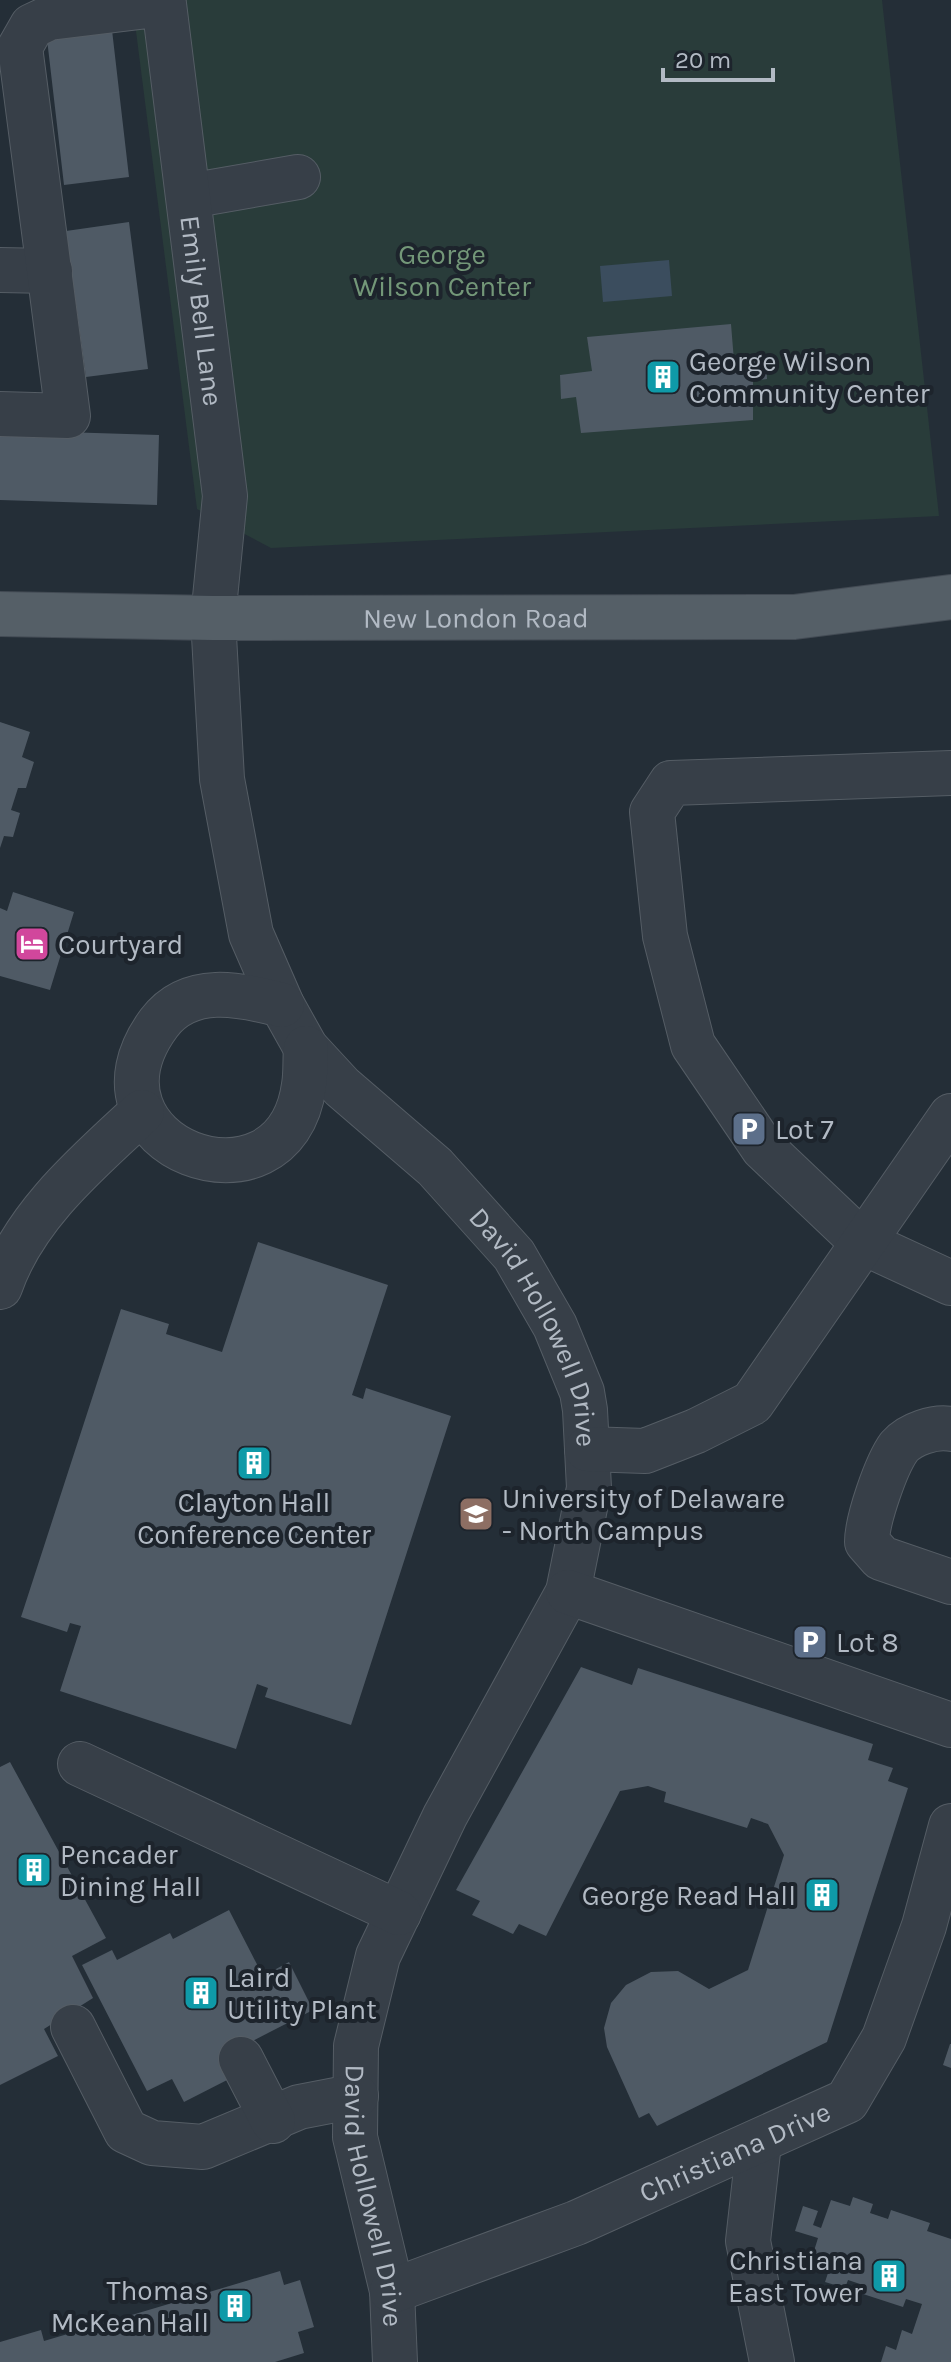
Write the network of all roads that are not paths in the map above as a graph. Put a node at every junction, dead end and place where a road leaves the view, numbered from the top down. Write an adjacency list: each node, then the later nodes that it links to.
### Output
1 (298, 177): 2 (street)
2 (189, 196): 4 (street, Emily Bell Lane); 8 (street, Emily Bell Lane)
3 (0, 270): 4 (street)
4 (50, 271): 5 (street)
5 (0, 414)
6 (951, 597): 8 (main road, New London Road)
7 (0, 614): 8 (main road, New London Road)
8 (213, 618): 10 (street, David Hollowell Drive)
9 (951, 773): 14 (street)
10 (282, 1005): 11 (street, David Hollowell Drive); 12 (street)
11 (306, 1048): 12 (street); 18 (street, David Hollowell Drive)
12 (142, 1112): 16 (street)
13 (951, 1116): 14 (street)
14 (862, 1242): 15 (street); 18 (street)
15 (951, 1283)
16 (0, 1287)
17 (951, 1429): 19 (street)
18 (587, 1449): 20 (street, David Hollowell Drive)
19 (951, 1582)
20 (568, 1592): 21 (street); 24 (street, David Hollowell Drive)
21 (951, 1725)
22 (80, 1764): 24 (street)
23 (951, 1826): 29 (street, Christiana Drive)
24 (399, 1913): 27 (street, David Hollowell Drive)
25 (73, 2027): 28 (street)
26 (241, 2059): 28 (street)
27 (356, 2096): 28 (street); 30 (street, David Hollowell Drive)
28 (273, 2121)
29 (759, 2143): 30 (street, Christiana Drive); 32 (street)
30 (392, 2291): 31 (street, David Hollowell Drive)
31 (395, 2362)
32 (772, 2362)

